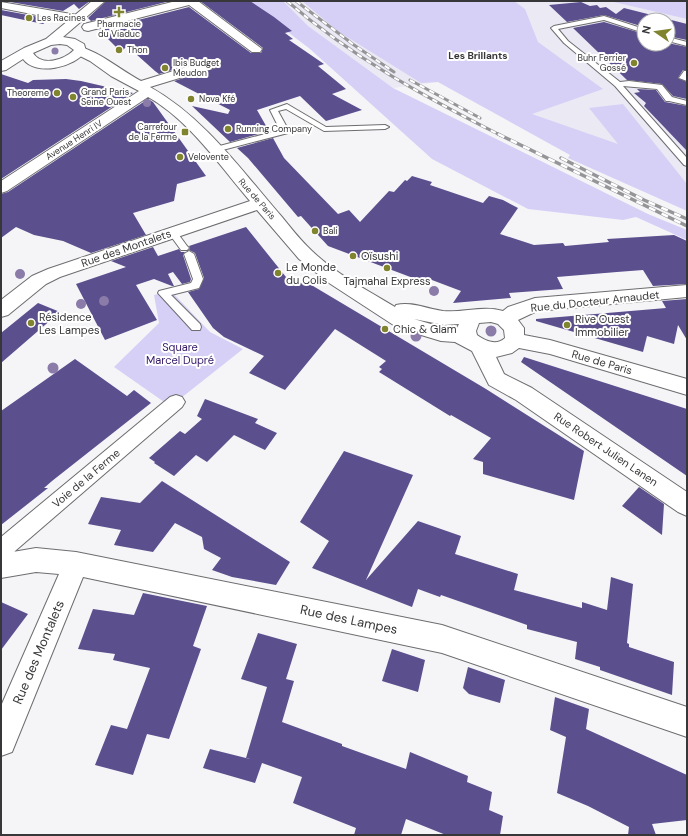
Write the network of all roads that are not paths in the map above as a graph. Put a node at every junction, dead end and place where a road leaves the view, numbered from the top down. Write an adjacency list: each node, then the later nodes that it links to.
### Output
1 (99, 1): 5 (street)
2 (107, 1): 6 (street)
3 (190, 1): 6 (street); 12 (street)
4 (1, 5): 5 (street)
5 (77, 19): 9 (street)
6 (88, 27): 11 (street)
7 (636, 28): 21 (lane)
8 (676, 41): 10 (lane)
9 (50, 42): 11 (street); 13 (street)
10 (687, 44)
11 (78, 47): 14 (street); 17 (street, Rue de Paris)
12 (256, 49)
13 (29, 57): 14 (street); 16 (street); 19 (street)
14 (65, 62): 17 (street, Rue de Paris)
15 (214, 64): 22 (street)
16 (1, 68)
17 (116, 73): 22 (street, Rue de Paris)
18 (687, 73): 20 (lane)
19 (1, 76)
20 (687, 79)
21 (618, 84): 23 (lane); 26 (lane)
22 (144, 89): 25 (street, Rue de Paris); 27 (street, Avenue Henri IV)
23 (687, 102)
24 (385, 128): 25 (lane)
25 (215, 150): 28 (street, Rue de Paris)
26 (687, 163)
27 (1, 188)
28 (260, 203): 29 (street, Rue des Montalets); 31 (street, Rue de Paris)
29 (173, 233): 32 (street, Rue des Montalets); 35 (lane)
30 (687, 291): 34 (street, Rue du Docteur Arnaudet)
31 (378, 305): 33 (street, Rue de Paris); 36 (street, Rue de Paris)
32 (2, 307)
33 (471, 317): 34 (street); 36 (street)
34 (505, 319): 37 (street)
35 (196, 327)
36 (475, 343): 37 (street); 39 (street, Rue Robert Julien Lanen)
37 (511, 344): 38 (street, Rue de Paris); 39 (street, Rue Robert Julien Lanen)
38 (687, 387)
39 (524, 394): 41 (street, Rue Robert Julien Lanen)
40 (176, 402): 42 (street, Voie de la Ferme)
41 (687, 505)
42 (1, 559)
43 (76, 564): 44 (street, Rue des Lampes); 45 (street, Rue des Lampes); 46 (street, Rue des Montalets)
44 (1, 566)
45 (687, 722)
46 (1, 742)

